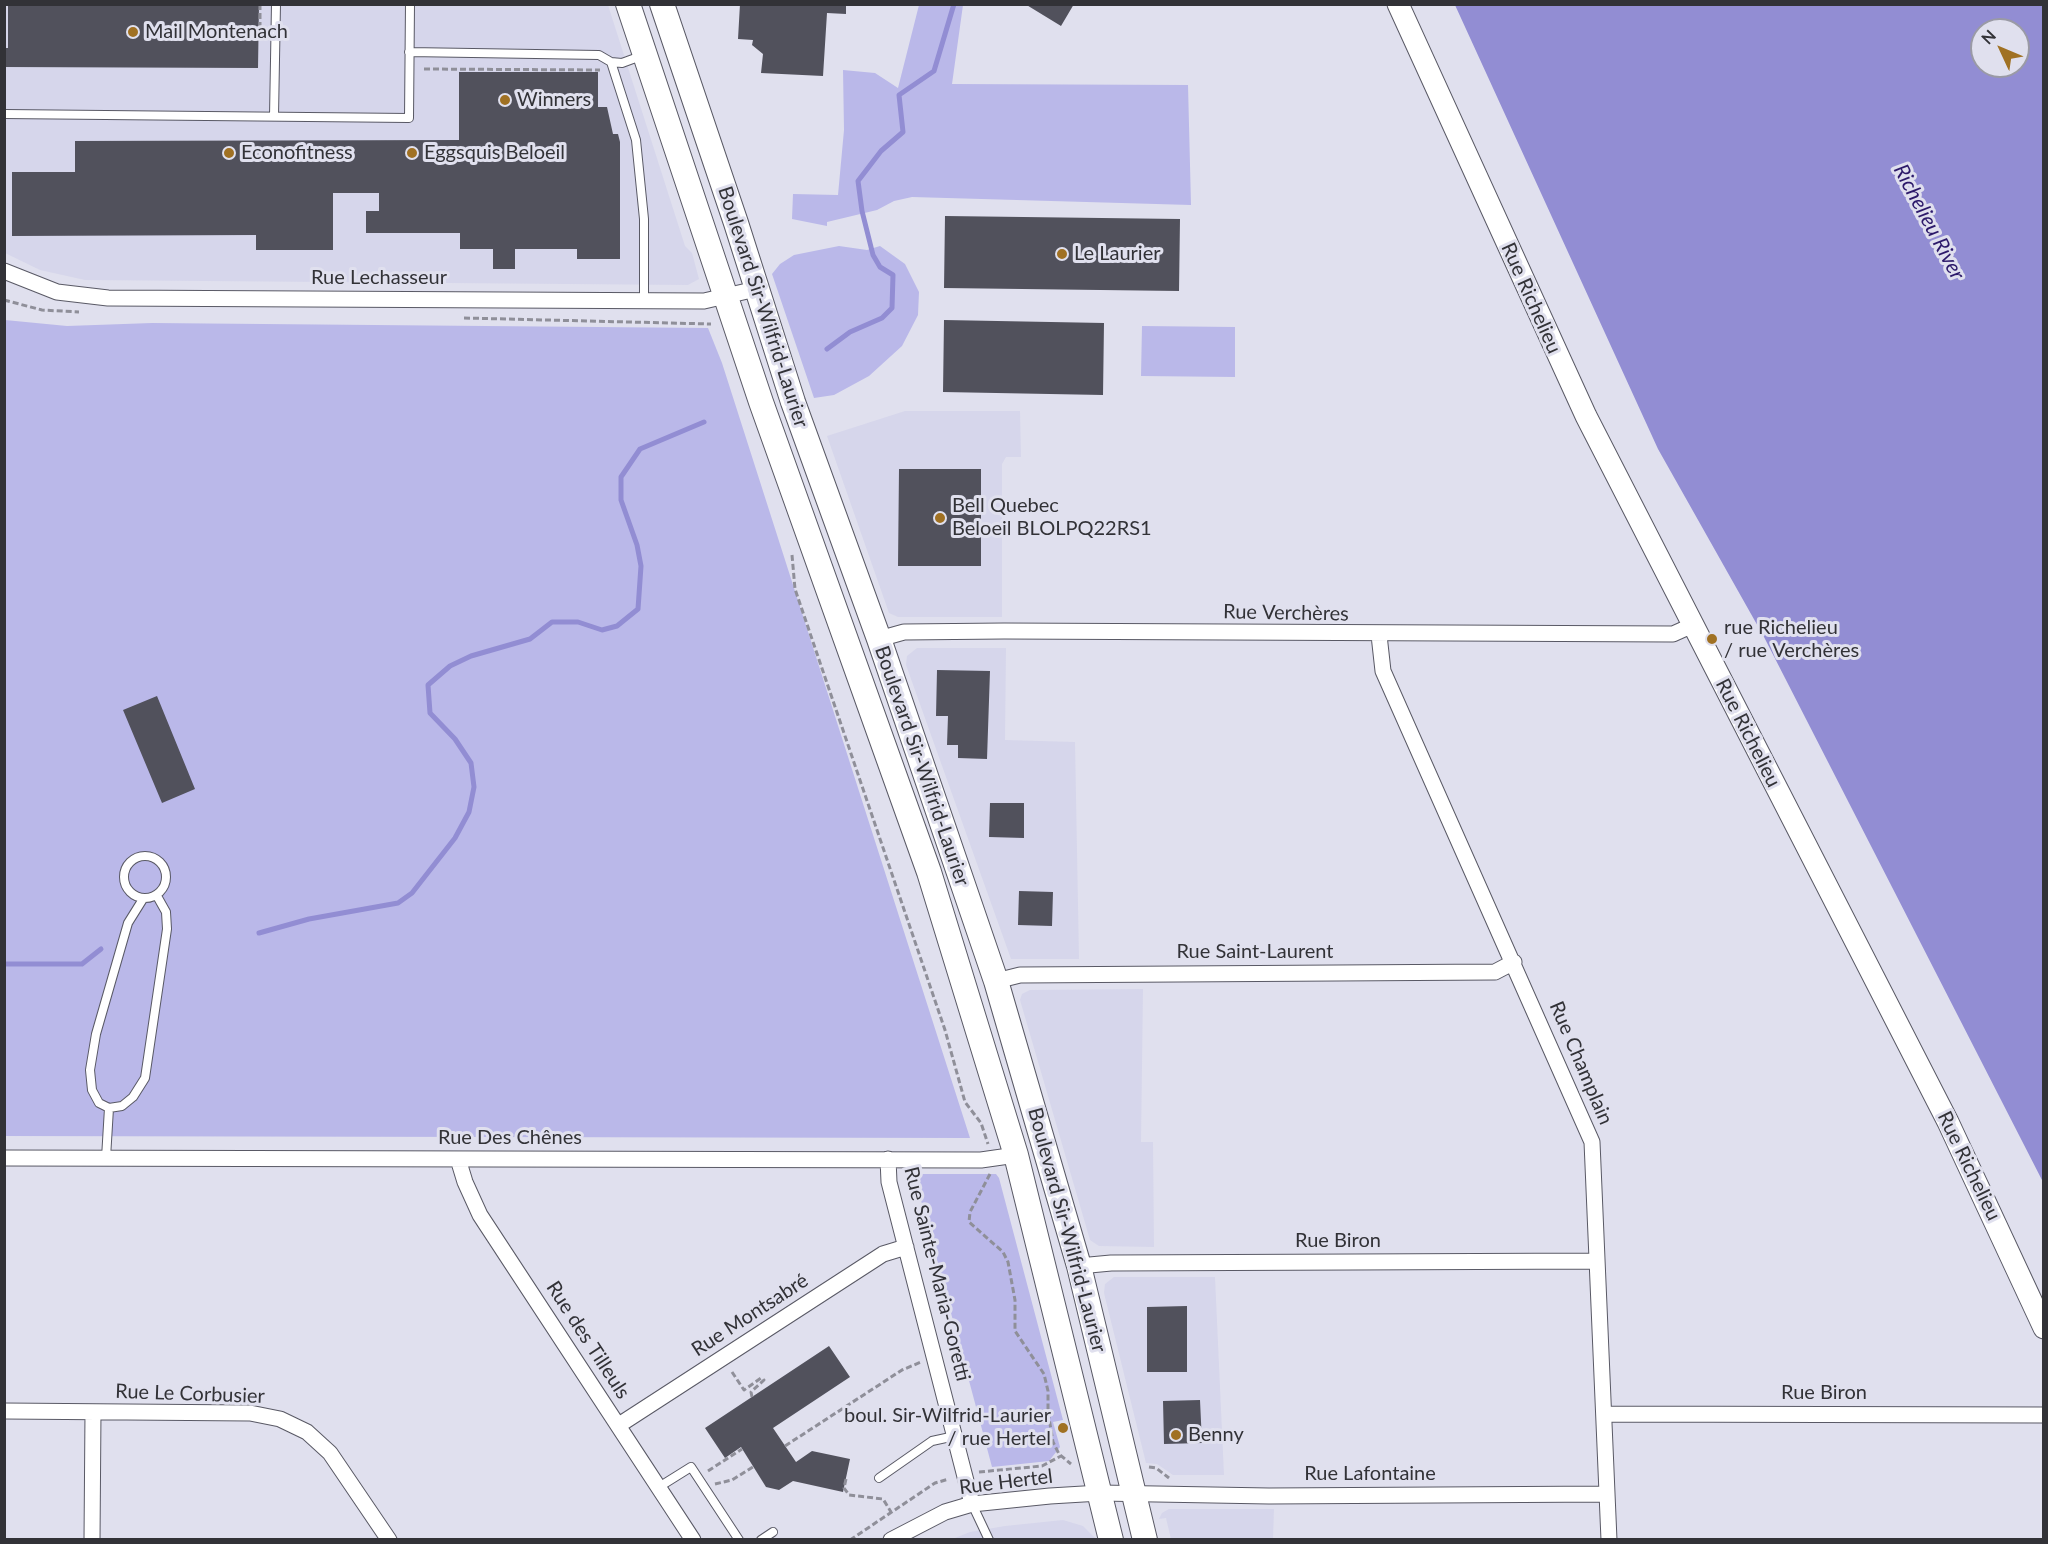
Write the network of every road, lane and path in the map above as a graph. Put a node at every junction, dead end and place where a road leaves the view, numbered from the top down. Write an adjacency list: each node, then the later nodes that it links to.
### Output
1 (260, 4): 7 (path)
2 (276, 4): 14 (lane)
3 (410, 4): 8 (lane)
4 (628, 4): 9 (main road, Boulevard Sir-Wilfrid-Laurier)
5 (662, 4): 16 (main road, Boulevard Sir-Wilfrid-Laurier)
6 (1398, 4): 22 (main road, Rue Richelieu)
7 (260, 27)
8 (409, 52): 10 (lane); 14 (lane)
9 (645, 55): 10 (lane); 17 (main road, Boulevard Sir-Wilfrid-Laurier)
10 (611, 62): 18 (lane)
11 (424, 69): 12 (path)
12 (604, 80)
13 (4, 114): 14 (lane)
14 (274, 116)
15 (4, 272): 18 (street, Rue Lechasseur)
16 (756, 289): 17 (street, Rue Lechasseur); 24 (main road, Boulevard Sir-Wilfrid-Laurier)
17 (728, 297): 18 (street, Rue Lechasseur); 31 (main road, Boulevard Sir-Wilfrid-Laurier)
18 (644, 301)
19 (711, 324): 20 (path)
20 (714, 333)
21 (792, 549): 30 (path)
22 (1693, 626): 23 (street, Rue Verchères); 40 (main road, Rue Richelieu)
23 (1379, 635): 24 (street, Rue Verchères); 27 (street, Rue Champlain)
24 (879, 639): 28 (main road, Boulevard Sir-Wilfrid-Laurier)
25 (157, 896): 26 (lane); 26 (lane); 29 (lane)
26 (143, 899): 29 (lane)
27 (1514, 962): 28 (street, Rue Saint-Laurent); 38 (street, Rue Champlain)
28 (996, 981): 39 (main road, Boulevard Sir-Wilfrid-Laurier)
29 (109, 1108): 33 (lane)
30 (988, 1144)
31 (1016, 1155): 35 (street, Rue Des Chênes); 62 (main road, Boulevard Sir-Wilfrid-Laurier)
32 (4, 1158): 33 (street, Rue Des Chênes)
33 (106, 1158): 34 (street, Rue Des Chênes)
34 (458, 1159): 35 (street, Rue Des Chênes); 48 (street, Rue des Tilleuls)
35 (888, 1159): 37 (street, Rue Sainte-Maria-Goretti)
36 (991, 1172): 52 (path)
37 (906, 1247): 48 (street, Rue Montsabré); 49 (street, Rue Sainte-Maria-Goretti)
38 (1597, 1261): 39 (street, Rue Biron); 46 (street, Rue Champlain)
39 (1079, 1266): 63 (main road, Boulevard Sir-Wilfrid-Laurier)
40 (2043, 1328)
41 (920, 1363): 50 (path)
42 (727, 1365): 43 (path)
43 (752, 1397)
44 (4, 1411): 45 (street, Rue Le Corbusier)
45 (93, 1412): 68 (street); 69 (street, Rue Le Corbusier)
46 (1604, 1414): 47 (street, Rue Biron); 64 (street, Rue Champlain)
47 (2043, 1415)
48 (619, 1425): 61 (street, Rue des Tilleuls)
49 (956, 1436): 58 (lane); 65 (street, Rue Sainte-Maria-Goretti)
50 (785, 1446)
51 (742, 1449): 55 (path)
52 (1061, 1456): 54 (path); 56 (path, Rue Hertel)
53 (753, 1467): 60 (path)
54 (1076, 1470)
55 (707, 1472)
56 (977, 1472)
57 (956, 1477): 66 (path, Rue Hertel)
58 (879, 1478)
59 (846, 1479): 66 (path)
60 (716, 1483)
61 (659, 1487): 70 (street, Rue des Tilleuls); 71 (lane)
62 (1100, 1493): 63 (street, Rue Hertel); 65 (street, Rue Hertel); 76 (main road, Boulevard Sir-Wilfrid-Laurier)
63 (1134, 1493): 64 (street, Rue Lafontaine); 77 (main road, Boulevard Sir-Wilfrid-Laurier)
64 (1606, 1494): 78 (street, Rue Champlain)
65 (972, 1504): 74 (street, Rue Hertel); 75 (lane)
66 (891, 1512): 73 (path, Rue Hertel)
67 (773, 1532): 72 (lane)
68 (92, 1539)
69 (389, 1539)
70 (693, 1539)
71 (739, 1539)
72 (761, 1539)
73 (850, 1539)
74 (891, 1539)
75 (988, 1539)
76 (1111, 1539)
77 (1145, 1539)
78 (1609, 1539)

